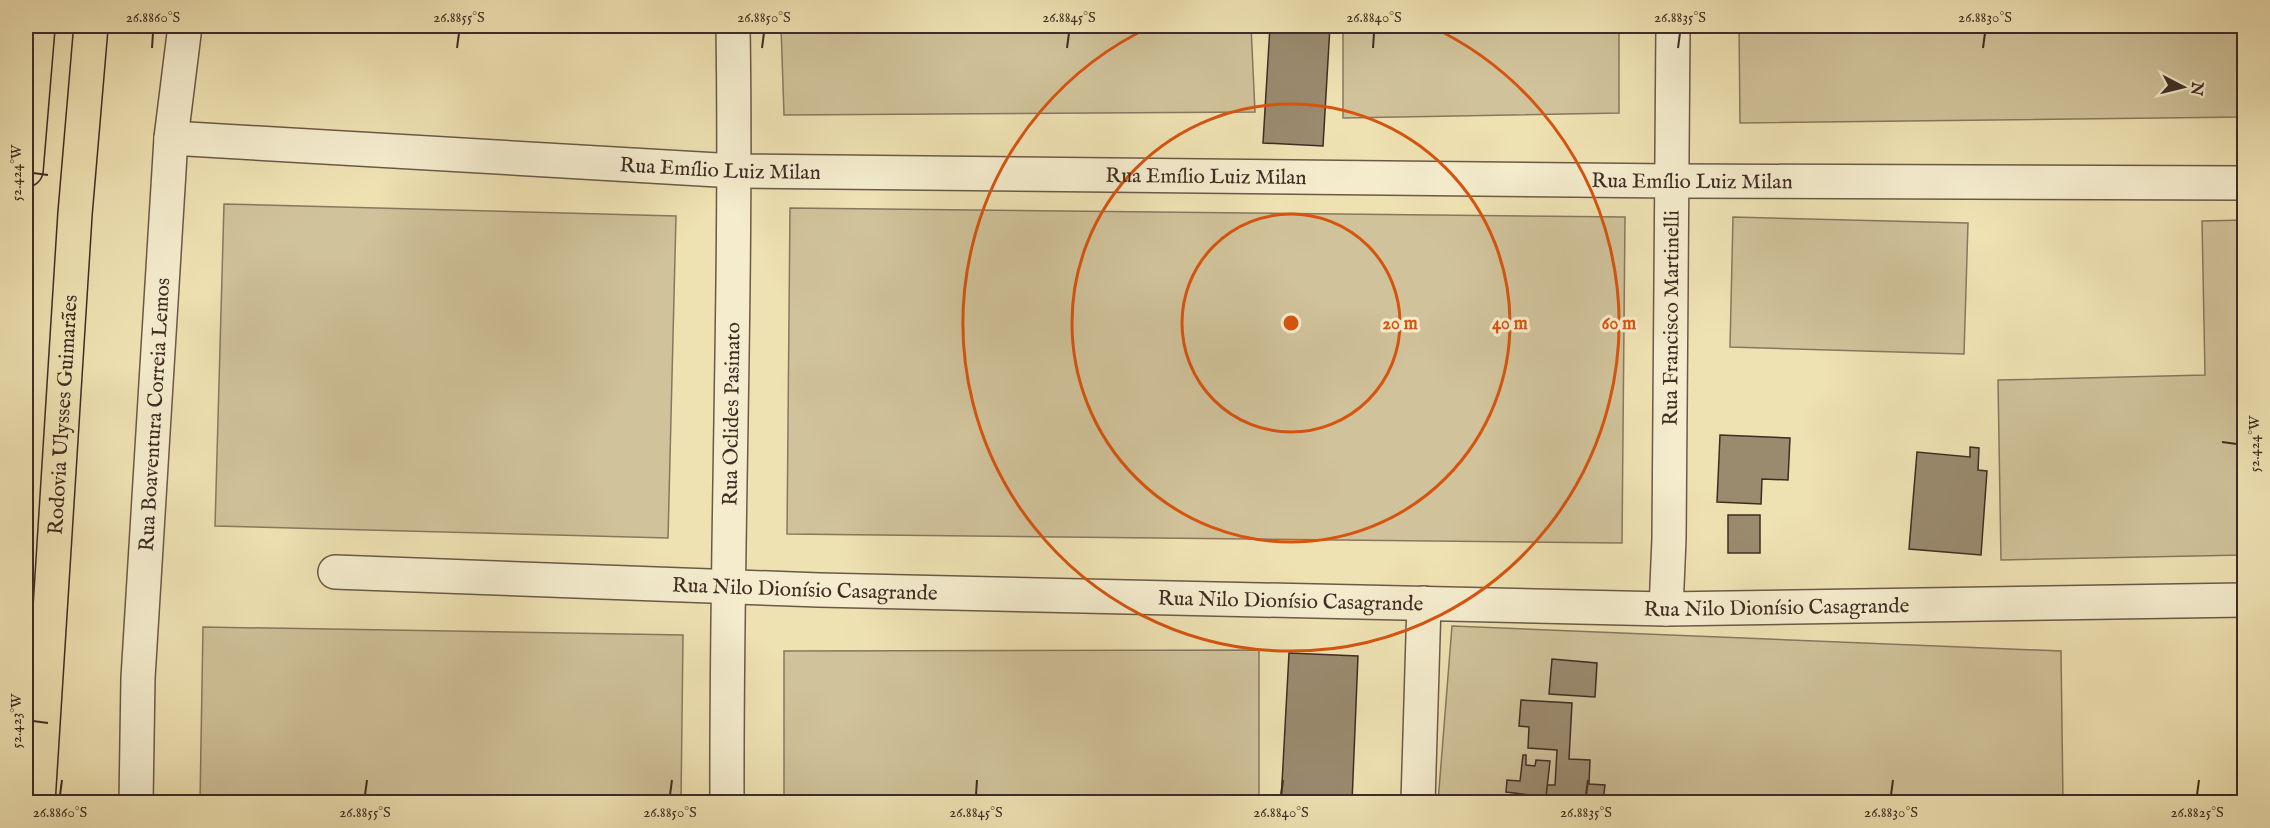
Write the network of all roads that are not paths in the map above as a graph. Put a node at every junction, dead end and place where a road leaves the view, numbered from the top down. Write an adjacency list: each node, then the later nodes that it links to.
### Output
1 (38, 26): 7 (highway)
2 (91, 26): 16 (highway, Rodovia Ulysses Guimarães)
3 (185, 26): 6 (street, Rua Boaventura Correia Lemos)
4 (733, 26): 8 (street, Rua Oclides Pasinato)
5 (1673, 26): 9 (street, Rua Francisco Martinelli)
6 (171, 138): 8 (street, Rua Emílio Luiz Milan); 17 (street, Rua Boaventura Correia Lemos)
7 (26, 170)
8 (735, 171): 9 (street, Rua Emílio Luiz Milan); 12 (street, Rua Oclides Pasinato)
9 (1672, 181): 10 (street, Rua Emílio Luiz Milan); 15 (street, Rua Francisco Martinelli)
10 (2244, 183)
11 (335, 572): 12 (street, Rua Nilo Dionísio Casagrande)
12 (726, 587): 14 (street, Rua Nilo Dionísio Casagrande); 18 (street, Rua Oclides Pasinato)
13 (2244, 600): 15 (street, Rua Nilo Dionísio Casagrande)
14 (1424, 603): 15 (street, Rua Nilo Dionísio Casagrande); 19 (street)
15 (1666, 609)
16 (38, 802)
17 (136, 802)
18 (727, 802)
19 (1418, 802)

